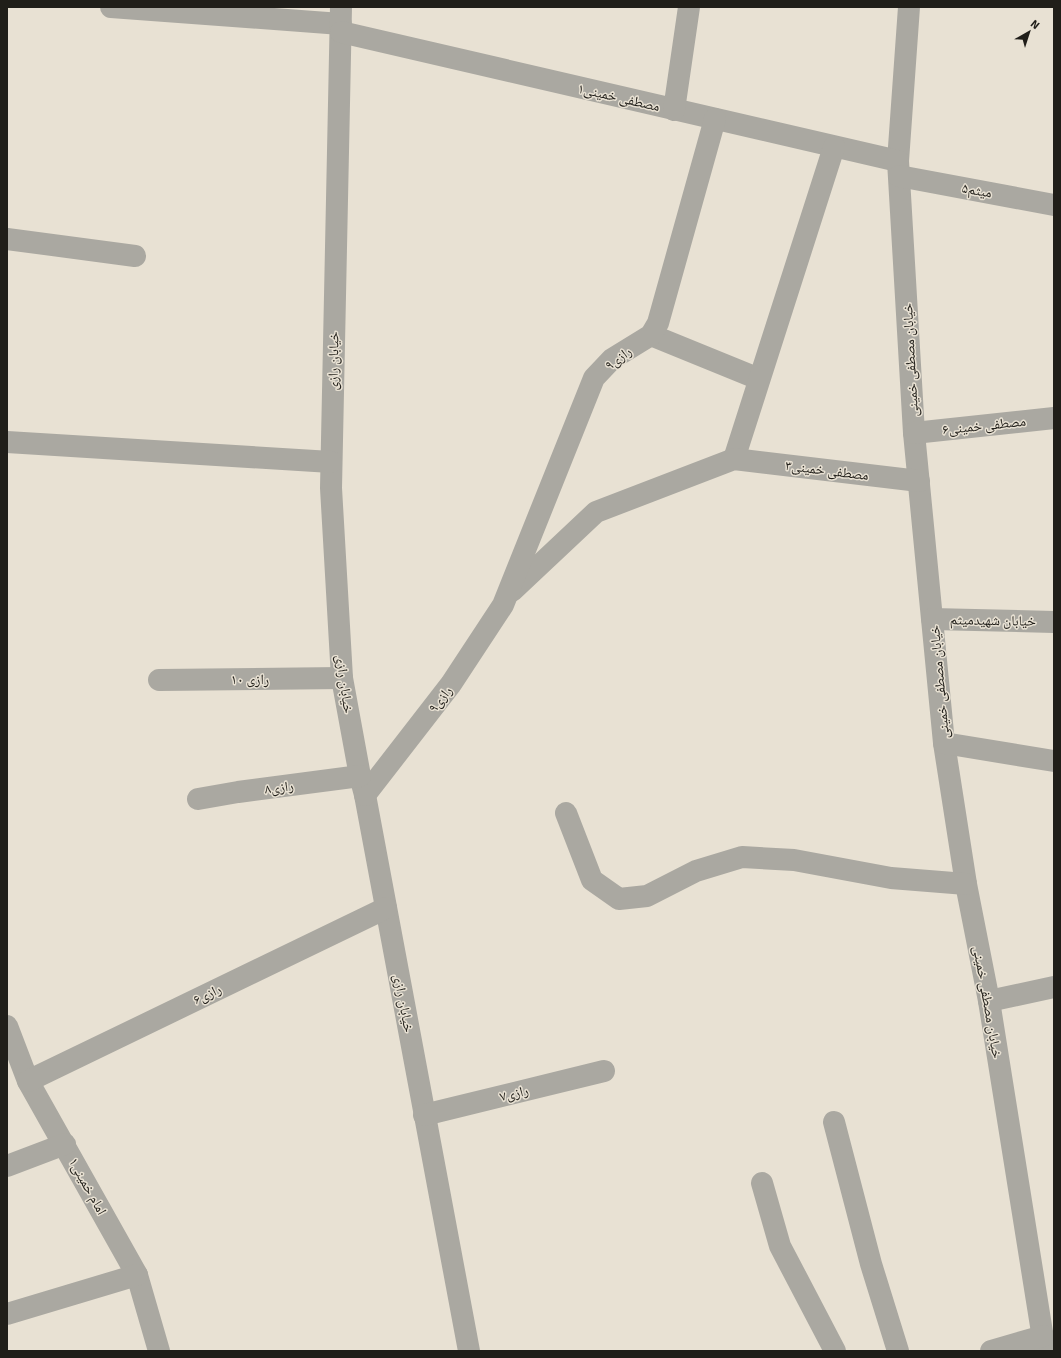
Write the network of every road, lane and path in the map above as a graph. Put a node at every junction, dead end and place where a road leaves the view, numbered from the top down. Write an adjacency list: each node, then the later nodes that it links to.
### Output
1 (111, 7): 4 (street, مصطفی خمینی۱)
2 (689, 7): 5 (street)
3 (909, 7): 8 (street, خیابان مصطفی خمینی)
4 (341, 21): 5 (street, مصطفی خمینی۱); 18 (street, خیابان رازی)
5 (674, 110): 6 (street, مصطفی خمینی۱)
6 (714, 119): 7 (street, مصطفی خمینی۱); 12 (street)
7 (834, 147): 8 (street, مصطفی خمینی۱); 13 (street)
8 (899, 168): 9 (street, میثم۵); 15 (street, خیابان مصطفی خمینی)
9 (1054, 204)
10 (7, 239): 11 (street)
11 (136, 256)
12 (651, 335): 13 (street); 20 (street, رازی۹)
13 (759, 379): 17 (street)
14 (1054, 418): 15 (street, مصطفی خمینی۶)
15 (914, 433): 19 (street, خیابان مصطفی خمینی)
16 (7, 442): 18 (street)
17 (734, 459): 19 (street, مصطفی خمینی۳); 20 (street, رازی۹)
18 (331, 462): 23 (street, خیابان رازی)
19 (919, 481): 21 (street, خیابان مصطفی خمینی)
20 (507, 596): 27 (street, رازی۹)
21 (932, 618): 22 (street, خیابان شهیدمیثم); 25 (street, خیابان مصطفی خمینی)
22 (1054, 622)
23 (342, 678): 24 (street, رازی ۱۰); 27 (street, خیابان رازی)
24 (159, 680)
25 (944, 743): 26 (street); 30 (street, خیابان مصطفی خمینی)
26 (1054, 762)
27 (362, 786): 28 (street, رازی۸); 31 (street, خیابان رازی)
28 (198, 799)
29 (566, 813): 30 (street)
30 (966, 884): 33 (street, خیابان مصطفی خمینی)
31 (386, 908): 36 (street, رازی۶); 37 (street, خیابان رازی)
32 (1054, 987): 33 (street)
33 (989, 1002): 43 (street, خیابان مصطفی خمینی)
34 (7, 1026): 36 (street, امام خمینی۱)
35 (604, 1071): 37 (street, رازی۷)
36 (28, 1081): 39 (street, امام خمینی۱)
37 (424, 1115): 47 (street, خیابان رازی)
38 (834, 1122): 49 (street)
39 (65, 1144): 40 (street); 42 (street, امام خمینی۱)
40 (7, 1166)
41 (762, 1183): 48 (street)
42 (137, 1275): 44 (street); 46 (street, امام خمینی۱)
43 (1046, 1300): 45 (street, خیابان مصطفی خمینی)
44 (7, 1314)
45 (1044, 1343): 50 (street)
46 (159, 1351)
47 (469, 1351)
48 (835, 1351)
49 (898, 1351)
50 (991, 1351)

